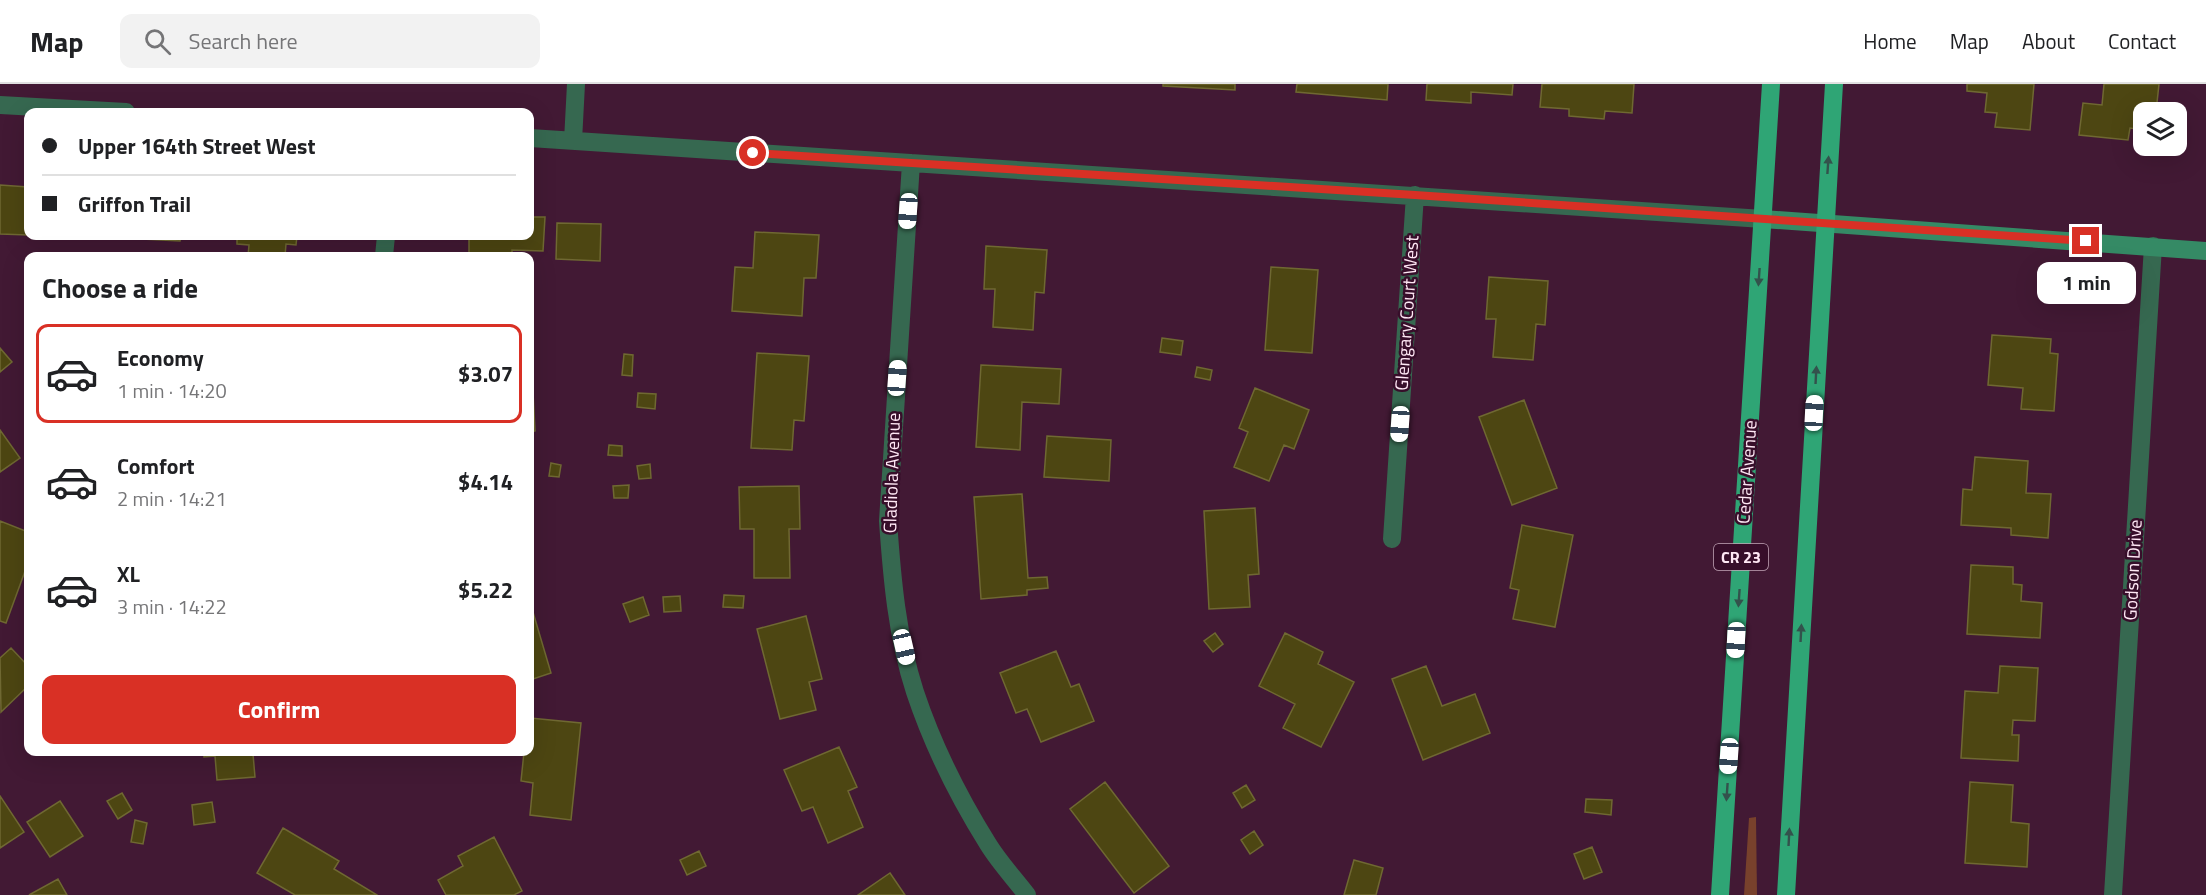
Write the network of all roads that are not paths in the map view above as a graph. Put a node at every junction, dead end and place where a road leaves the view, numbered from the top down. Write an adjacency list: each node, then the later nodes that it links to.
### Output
1 (576, 84): 7 (street)
2 (1771, 84): 10 (main road, Cedar Avenue / CR 23)
3 (1834, 84): 11 (main road, one-way to 3)
4 (0, 105): 5 (street)
5 (54, 108)
6 (534, 138): 7 (street)
7 (573, 141): 8 (street)
8 (911, 163): 9 (street); 15 (street, Gladiola Avenue)
9 (1415, 195): 10 (street); 14 (street, Glengary Court West)
10 (1763, 219): 11 (street); 16 (main road, Cedar Avenue / CR 23, one-way to 16)
11 (1824, 223): 12 (street); 17 (main road, one-way to 11)
12 (2153, 246): 13 (street); 18 (street, Godson Drive)
13 (2206, 251)
14 (1392, 539)
15 (1028, 895)
16 (1720, 895)
17 (1786, 895)
18 (2113, 895)

